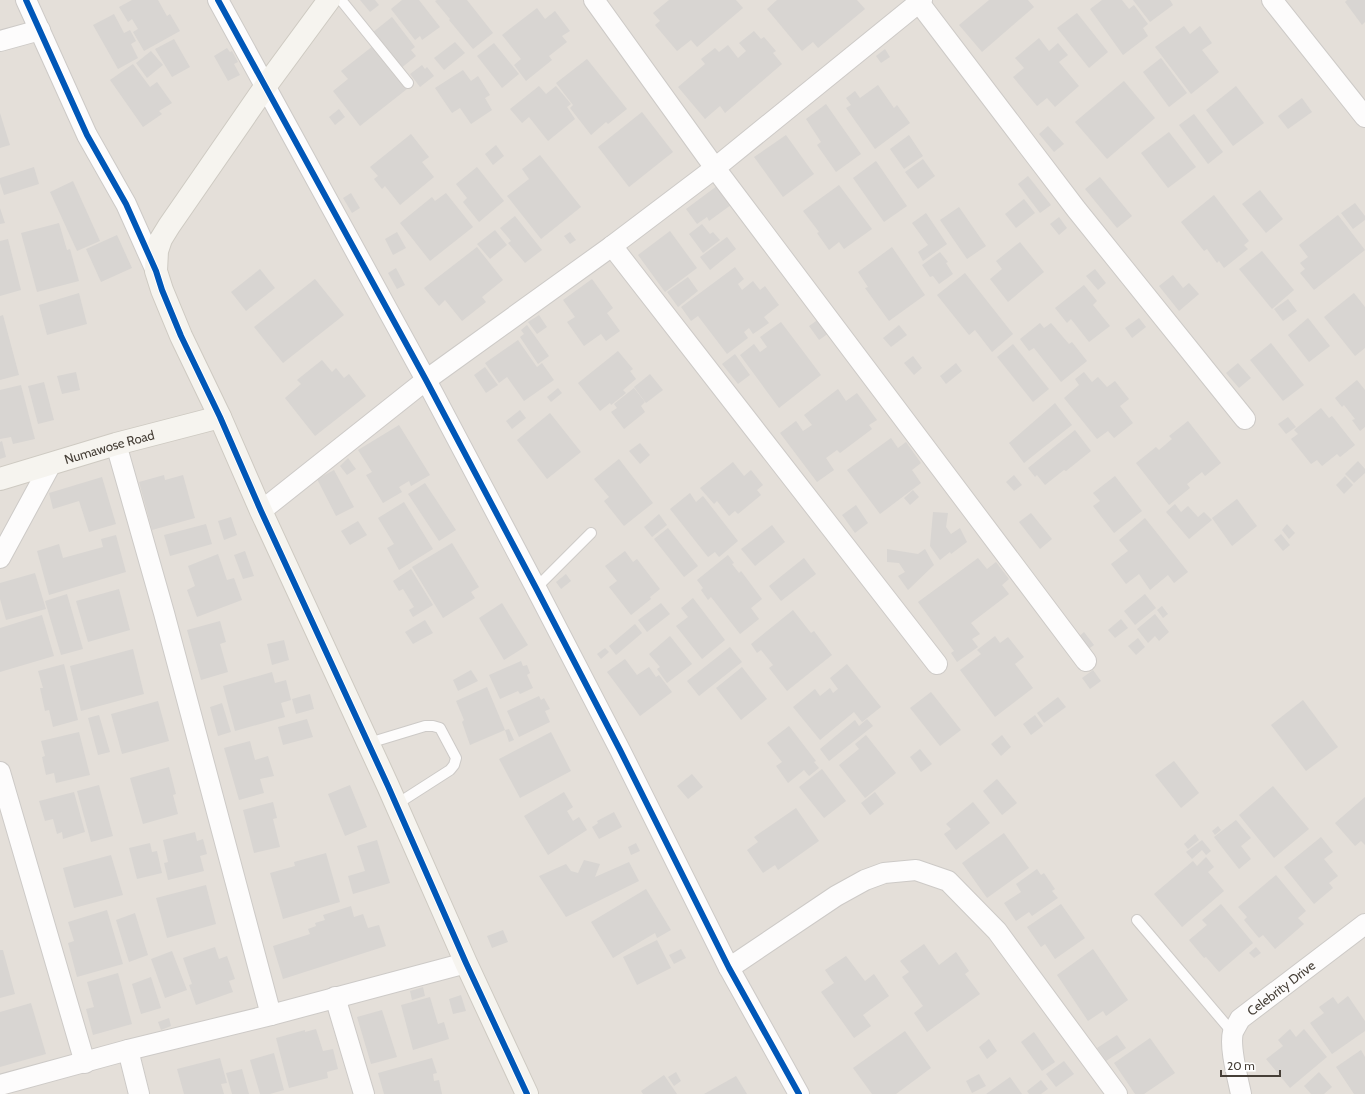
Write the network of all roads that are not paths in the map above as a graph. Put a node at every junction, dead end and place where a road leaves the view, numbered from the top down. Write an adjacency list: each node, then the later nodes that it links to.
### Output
1 (26, 0): 8 (street)
2 (218, 0): 11 (street)
3 (329, 0): 11 (street)
4 (341, 0): 10 (lane)
5 (594, 0): 13 (street)
6 (1272, 0): 12 (street)
7 (919, 1): 13 (street); 18 (street)
8 (40, 30): 9 (street); 15 (street)
9 (0, 41)
10 (408, 83)
11 (265, 87): 15 (street); 16 (street)
12 (1365, 117)
13 (714, 168): 14 (street); 26 (street)
14 (612, 246): 16 (street); 27 (street)
15 (156, 271): 17 (street)
16 (426, 380): 22 (street); 25 (street)
17 (220, 417): 19 (street, Numawose Road); 22 (street)
18 (1245, 419)
19 (116, 444): 20 (street, Numawose Road); 36 (street)
20 (51, 464): 21 (street, Numawose Road); 24 (street)
21 (0, 479)
22 (261, 511): 28 (street)
23 (591, 533): 25 (lane)
24 (0, 558)
25 (536, 588): 34 (street)
26 (1086, 661)
27 (937, 664)
28 (369, 743): 30 (street); 30 (lane)
29 (0, 772): 39 (street)
30 (397, 804): 33 (street)
31 (1137, 920): 37 (lane)
32 (1365, 924): 37 (street, Celebrity Drive)
33 (466, 963): 35 (street); 43 (street)
34 (729, 968): 44 (street); 45 (street)
35 (335, 997): 36 (street); 42 (street)
36 (271, 1015): 38 (street)
37 (1233, 1033): 46 (street)
38 (128, 1050): 39 (street); 41 (street)
39 (85, 1063): 40 (street)
40 (0, 1085)
41 (139, 1094)
42 (364, 1094)
43 (527, 1094)
44 (799, 1094)
45 (1117, 1094)
46 (1242, 1094)

